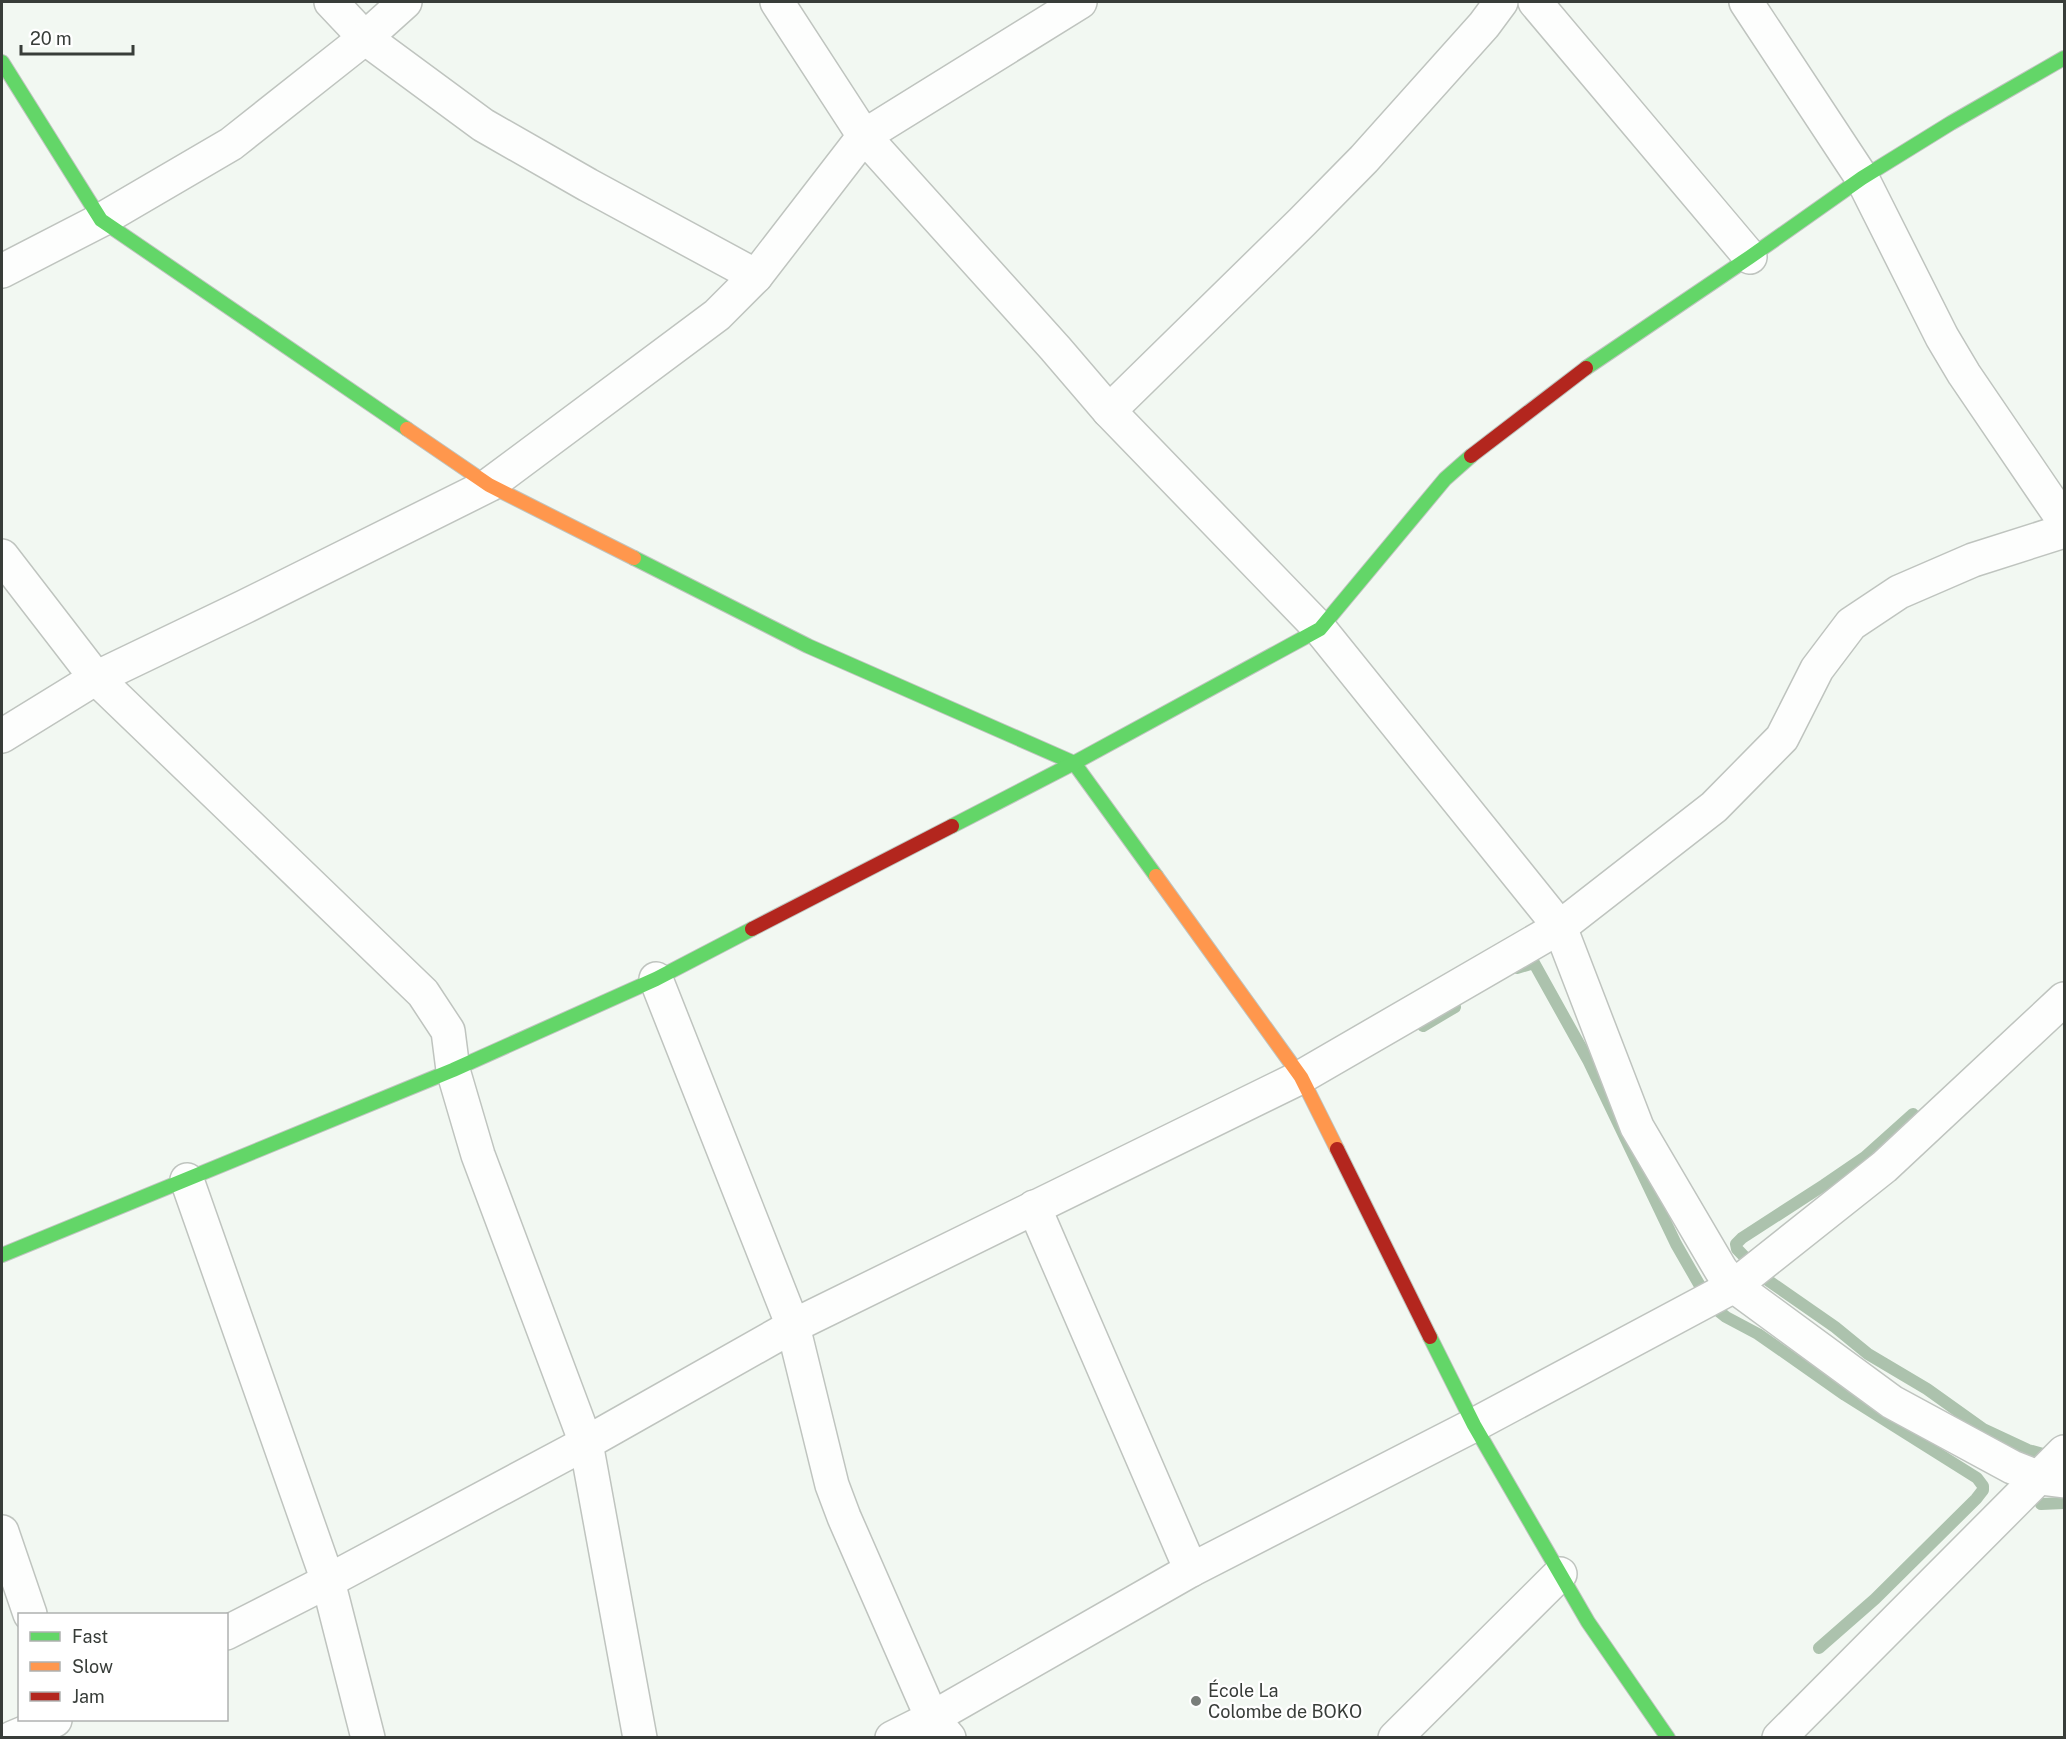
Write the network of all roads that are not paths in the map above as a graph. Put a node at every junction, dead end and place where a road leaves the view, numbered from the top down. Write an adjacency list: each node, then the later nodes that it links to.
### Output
1 (331, 2): 8 (street)
2 (405, 2): 8 (street)
3 (777, 2): 11 (street)
4 (1080, 2): 11 (street)
5 (1500, 2): 17 (street)
6 (1535, 2): 14 (street)
7 (1746, 2): 12 (street)
8 (365, 38): 13 (street); 16 (street)
9 (2064, 58): 12 (street)
10 (2, 62): 13 (street)
11 (864, 136): 16 (street); 17 (street)
12 (1862, 178): 14 (street); 19 (street)
13 (101, 220): 15 (street); 18 (street)
14 (1750, 257): 22 (street)
15 (2, 270)
16 (756, 276): 18 (street)
17 (1109, 411): 22 (street)
18 (489, 485): 23 (street); 25 (street)
19 (2064, 521)
20 (2064, 531): 26 (street)
21 (2, 555): 23 (street)
22 (1320, 629): 25 (street); 26 (street)
23 (96, 678): 24 (street); 29 (street)
24 (2, 736)
25 (1074, 763): 27 (street); 30 (street)
26 (1560, 927): 30 (street); 34 (street)
27 (656, 979): 29 (street); 35 (street)
28 (2064, 999): 34 (street)
29 (453, 1070): 31 (street); 37 (street)
30 (1301, 1077): 32 (street); 36 (street)
31 (187, 1180): 33 (street); 43 (street)
32 (1034, 1208): 35 (street); 41 (street)
33 (2, 1255)
34 (1734, 1286): 36 (street); 39 (street)
35 (793, 1326): 37 (street); 48 (street)
36 (1474, 1425): 41 (street); 42 (street)
37 (586, 1443): 43 (street); 52 (street)
38 (2064, 1452): 39 (street)
39 (2052, 1480): 56 (street)
40 (2, 1532): 44 (street)
41 (1191, 1570): 48 (street)
42 (1560, 1574): 54 (street); 55 (street)
43 (328, 1581): 45 (street); 51 (street)
44 (30, 1613)
45 (228, 1632)
46 (50, 1721): 49 (street)
47 (67, 1721): 50 (street)
48 (940, 1728): 53 (street)
49 (12, 1737)
50 (72, 1737)
51 (368, 1737)
52 (640, 1737)
53 (892, 1737)
54 (1395, 1737)
55 (1668, 1737)
56 (1779, 1737)

